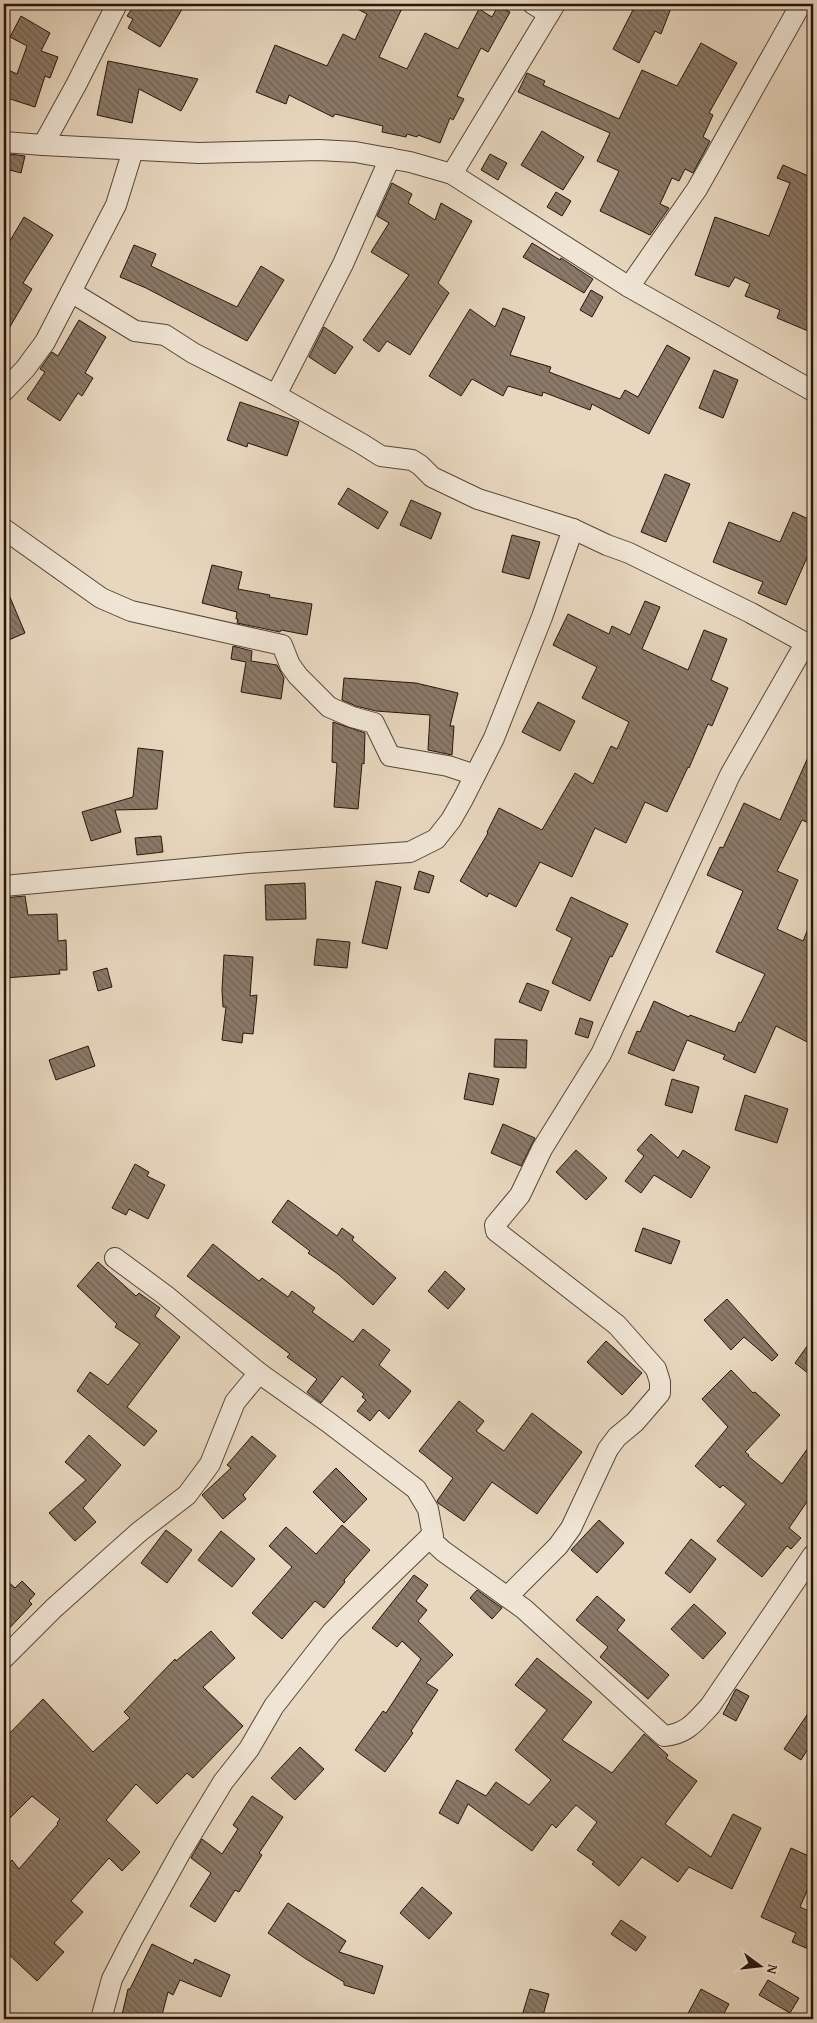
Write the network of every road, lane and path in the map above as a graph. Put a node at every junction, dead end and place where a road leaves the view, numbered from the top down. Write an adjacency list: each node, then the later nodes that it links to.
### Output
1 (117, 4): 5 (street)
2 (801, 4): 9 (street)
3 (546, 7): 8 (street)
4 (4, 142): 5 (street)
5 (43, 145): 6 (street)
6 (134, 150): 7 (street); 10 (street)
7 (390, 158): 8 (street); 13 (street)
8 (452, 174): 9 (street)
9 (629, 287): 12 (street)
10 (71, 292): 11 (street); 13 (street)
11 (4, 391)
12 (813, 391)
13 (276, 396): 15 (street)
14 (4, 529): 17 (street)
15 (573, 529): 16 (street); 17 (street)
16 (809, 646): 23 (street)
17 (475, 775): 18 (street)
18 (4, 886)
19 (115, 1258): 20 (street)
20 (259, 1374): 21 (street); 24 (street)
21 (429, 1538): 23 (street); 25 (street)
22 (813, 1555): 23 (street)
23 (507, 1597)
24 (4, 1656)
25 (101, 2019)

